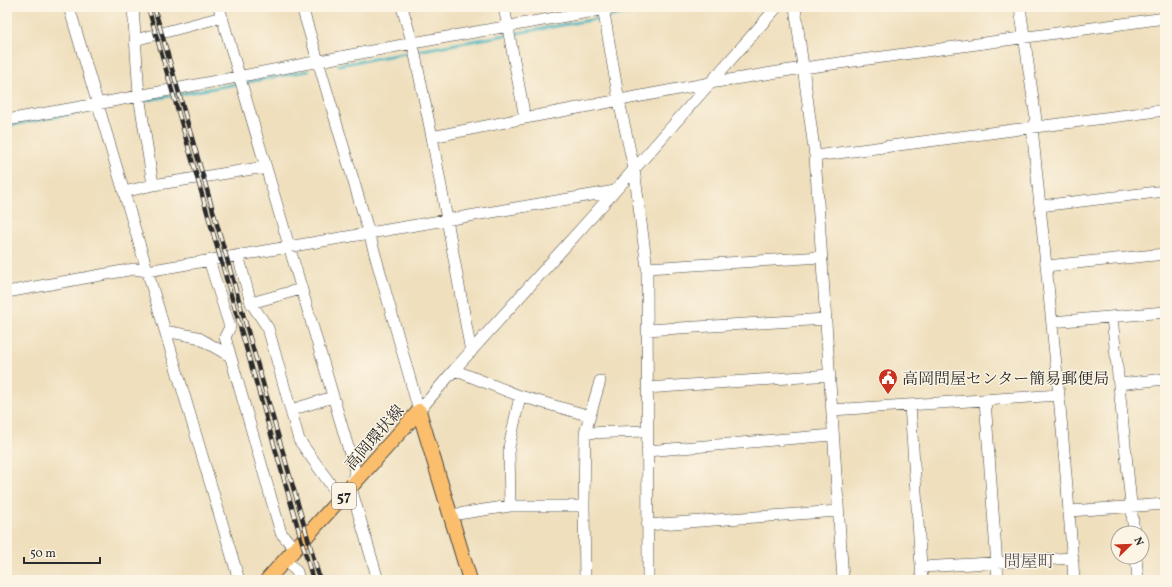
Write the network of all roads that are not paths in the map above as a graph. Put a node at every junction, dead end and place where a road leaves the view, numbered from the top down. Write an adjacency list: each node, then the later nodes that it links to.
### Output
1 (70, 7): 23 (street)
2 (133, 7): 15 (street)
3 (302, 7): 17 (street)
4 (402, 7): 16 (street)
5 (504, 7): 13 (street)
6 (617, 7): 10 (street)
7 (777, 7): 20 (street)
8 (795, 7): 18 (street)
9 (1020, 7): 14 (street)
10 (603, 9): 13 (street); 22 (street)
11 (220, 12): 15 (street); 19 (street)
12 (1165, 18): 14 (street)
13 (508, 27): 16 (street); 25 (street)
14 (1024, 38): 18 (street); 27 (street)
15 (136, 40): 21 (street)
16 (413, 44): 17 (street); 28 (street)
17 (318, 61): 19 (street); 38 (street)
18 (803, 68): 20 (street); 29 (street)
19 (240, 77): 21 (street); 30 (street)
20 (710, 83): 22 (street); 31 (street)
21 (140, 96): 23 (street); 32 (street)
22 (619, 101): 25 (street); 31 (street)
23 (99, 108): 26 (street); 35 (street)
24 (1165, 110): 27 (street)
25 (525, 118): 28 (street)
26 (7, 120)
27 (1032, 128): 29 (street); 36 (street)
28 (432, 137): 37 (street)
29 (815, 156): 42 (street)
30 (265, 167): 32 (street); 39 (street)
31 (634, 169): 33 (street); 45 (street)
32 (153, 185): 35 (street)
33 (615, 190): 37 (street); 56 (street)
34 (1165, 191): 36 (street)
35 (124, 192): 46 (street)
36 (1040, 206): 44 (street)
37 (446, 220): 38 (street); 56 (street)
38 (369, 233): 39 (street); 71 (street)
39 (288, 247): 41 (street); 47 (street)
40 (1165, 254): 44 (street)
41 (238, 255): 43 (street); 49 (street)
42 (822, 257): 45 (street); 52 (street)
43 (209, 260): 46 (street); 57 (street)
44 (1046, 266): 53 (street)
45 (647, 268): 54 (street)
46 (147, 271): 48 (street); 55 (street)
47 (301, 289): 49 (street); 66 (street)
48 (7, 292)
49 (250, 303): 69 (street)
50 (1165, 312): 51 (street)
51 (1112, 318): 53 (street); 62 (street)
52 (826, 319): 54 (street); 59 (street)
53 (1052, 322): 64 (street)
54 (647, 330): 63 (street)
55 (165, 331): 57 (street); 93 (street)
56 (471, 352): 58 (street)
57 (230, 356): 88 (street)
58 (454, 370): 65 (street); 71 (street)
59 (830, 375): 63 (street); 70 (street)
60 (1165, 379): 62 (street)
61 (600, 381): 72 (street)
62 (1119, 384): 82 (street)
63 (648, 388): 73 (street)
64 (1060, 395): 67 (street); 84 (street)
65 (520, 396): 72 (street); 80 (street)
66 (333, 397): 69 (street); 77 (street)
67 (985, 400): 68 (street); 90 (street)
68 (910, 405): 70 (street); 92 (street)
69 (290, 410): 78 (street)
70 (832, 410): 75 (street)
71 (419, 411): 77 (main road, 高岡環状線 / 57); 85 (main road, 高岡環状線)
72 (590, 416): 74 (street)
73 (647, 431): 74 (street); 76 (street)
74 (585, 433): 81 (street)
75 (833, 435): 76 (street); 83 (street)
76 (648, 451): 86 (street)
77 (351, 488): 78 (main road, 高岡環状線 / 57); 96 (street)
78 (341, 499): 88 (main road, 高岡環状線 / 57)
79 (1165, 504): 82 (street)
80 (510, 506): 81 (street); 85 (street)
81 (584, 506): 98 (street)
82 (1132, 507): 84 (street); 87 (street)
83 (838, 511): 86 (street); 100 (street)
84 (1070, 511): 89 (street)
85 (451, 515): 97 (main road, 高岡環状線)
86 (647, 525): 99 (street)
87 (1133, 525)
88 (291, 554): 94 (main road, 高岡環状線 / 57); 95 (street)
89 (1073, 558): 90 (street); 103 (street)
90 (997, 562): 92 (street); 102 (street)
91 (1137, 565): 104 (street)
92 (922, 567): 101 (street)
93 (239, 580)
94 (267, 580)
95 (299, 580)
96 (378, 580)
97 (470, 580)
98 (585, 580)
99 (648, 580)
100 (843, 580)
101 (922, 580)
102 (998, 580)
103 (1074, 580)
104 (1138, 580)

